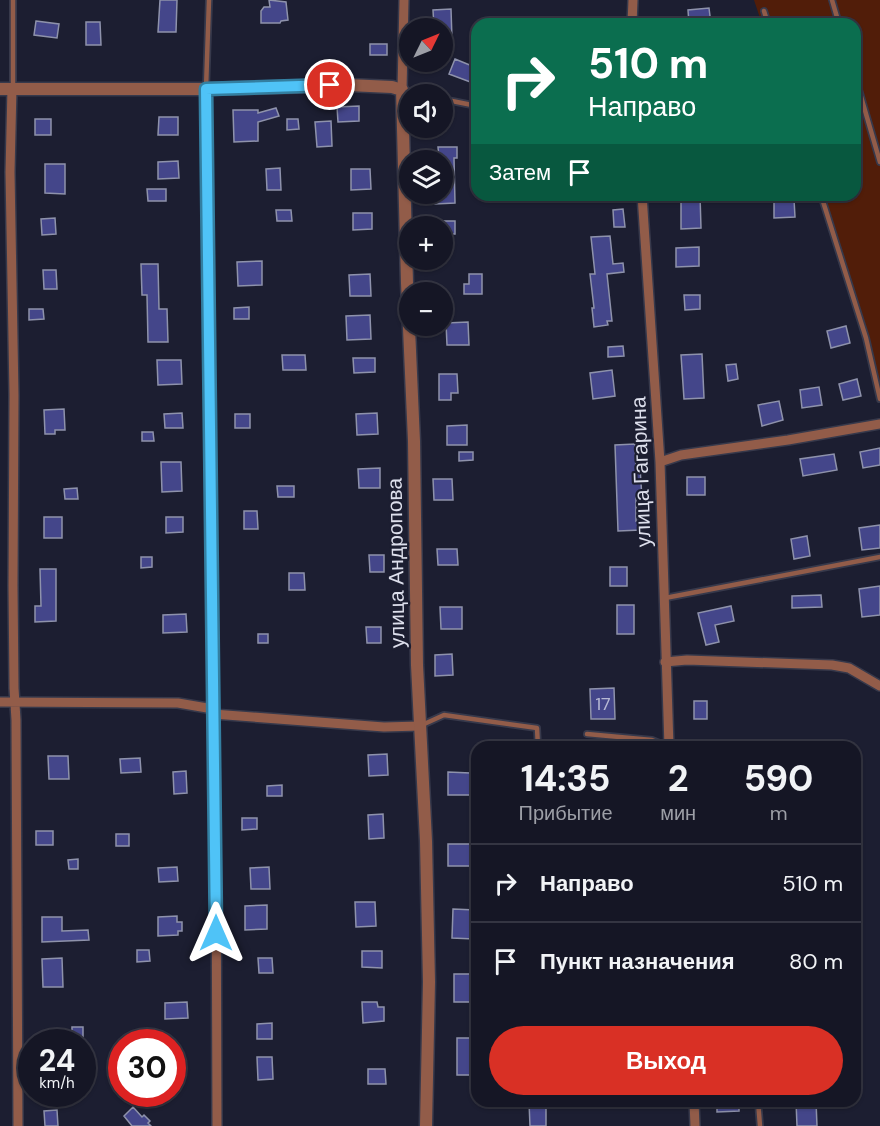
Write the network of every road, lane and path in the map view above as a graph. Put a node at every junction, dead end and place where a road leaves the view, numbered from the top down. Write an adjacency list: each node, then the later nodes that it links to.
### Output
1 (13, 0): 11 (lane)
2 (209, 0): 12 (lane)
3 (404, 0): 10 (street, улица Андропова)
4 (633, 0): 7 (street)
5 (832, 0): 9 (lane)
6 (764, 11): 8 (lane)
7 (632, 18)
8 (766, 18)
9 (837, 18)
10 (402, 84)
11 (8, 89): 12 (street); 29 (street)
12 (206, 89): 13 (street); 30 (street)
13 (399, 89)
14 (861, 97): 18 (lane)
15 (453, 101): 16 (lane)
16 (471, 105)
17 (403, 138): 31 (street, улица Андропова)
18 (880, 162)
19 (642, 201): 23 (street, улица Гагарина)
20 (823, 201): 21 (lane)
21 (880, 399)
22 (880, 424): 23 (street)
23 (660, 462): 25 (street, улица Гагарина)
24 (880, 557): 25 (lane)
25 (664, 598): 26 (street, улица Гагарина)
26 (665, 662): 27 (street); 35 (street, улица Гагарина)
27 (880, 686)
28 (0, 702): 29 (street)
29 (15, 702): 30 (street); 38 (street)
30 (213, 712): 31 (street); 39 (street)
31 (420, 726): 33 (lane); 40 (street, улица Андропова)
32 (587, 734): 34 (lane)
33 (538, 741)
34 (654, 741)
35 (669, 741)
36 (694, 1107): 41 (street)
37 (758, 1107): 42 (lane)
38 (18, 1126)
39 (217, 1126)
40 (426, 1126)
41 (695, 1126)
42 (760, 1126)

